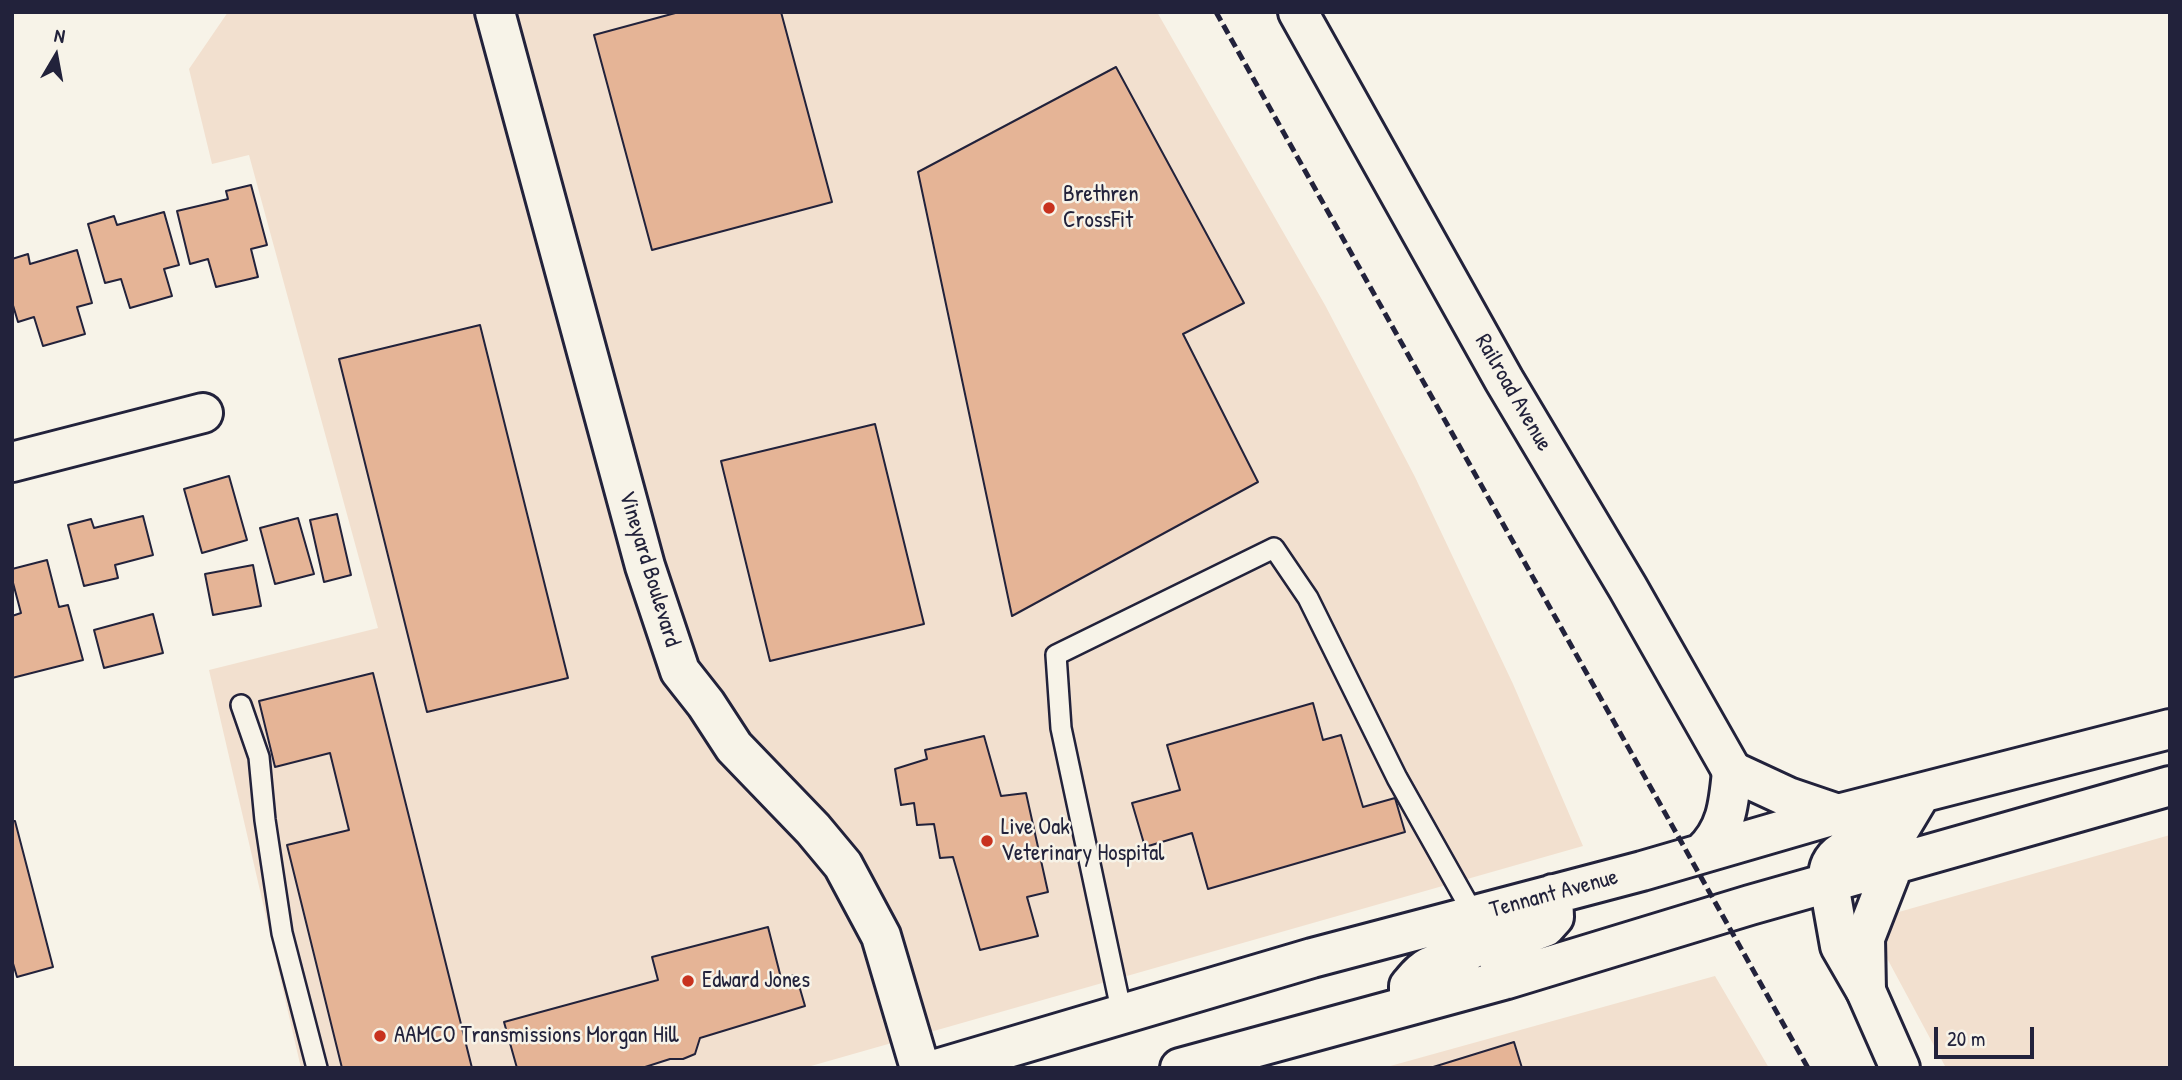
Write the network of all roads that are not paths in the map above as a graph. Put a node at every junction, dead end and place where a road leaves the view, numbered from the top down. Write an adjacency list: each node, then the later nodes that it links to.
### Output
1 (495, 12): 22 (main road, Vineyard Boulevard)
2 (1298, 12): 7 (main road, Railroad Avenue)
3 (203, 412): 4 (main road)
4 (12, 462)
5 (241, 705): 21 (lane)
6 (2170, 729): 9 (main road, Tennant Avenue)
7 (1732, 771): 10 (main road); 11 (main road)
8 (2170, 786): 12 (main road)
9 (1920, 795): 10 (main road, Tennant Avenue); 13 (main road)
10 (1838, 814): 11 (main road, Tennant Avenue)
11 (1702, 853): 14 (main road, Tennant Avenue)
12 (1893, 866): 13 (main road); 17 (main road)
13 (1829, 884): 16 (main road); 17 (main road)
14 (1553, 894): 15 (main road, Tennant Avenue); 16 (main road)
15 (1474, 915): 18 (main road); 19 (main road, Tennant Avenue); 19 (lane)
16 (1507, 979): 18 (main road)
17 (1866, 991): 25 (main road)
18 (1409, 1005): 20 (main road)
19 (1122, 1014): 23 (main road, Tennant Avenue)
20 (1249, 1059): 24 (main road)
21 (317, 1068)
22 (920, 1068)
23 (940, 1068)
24 (1181, 1068)
25 (1900, 1068)

